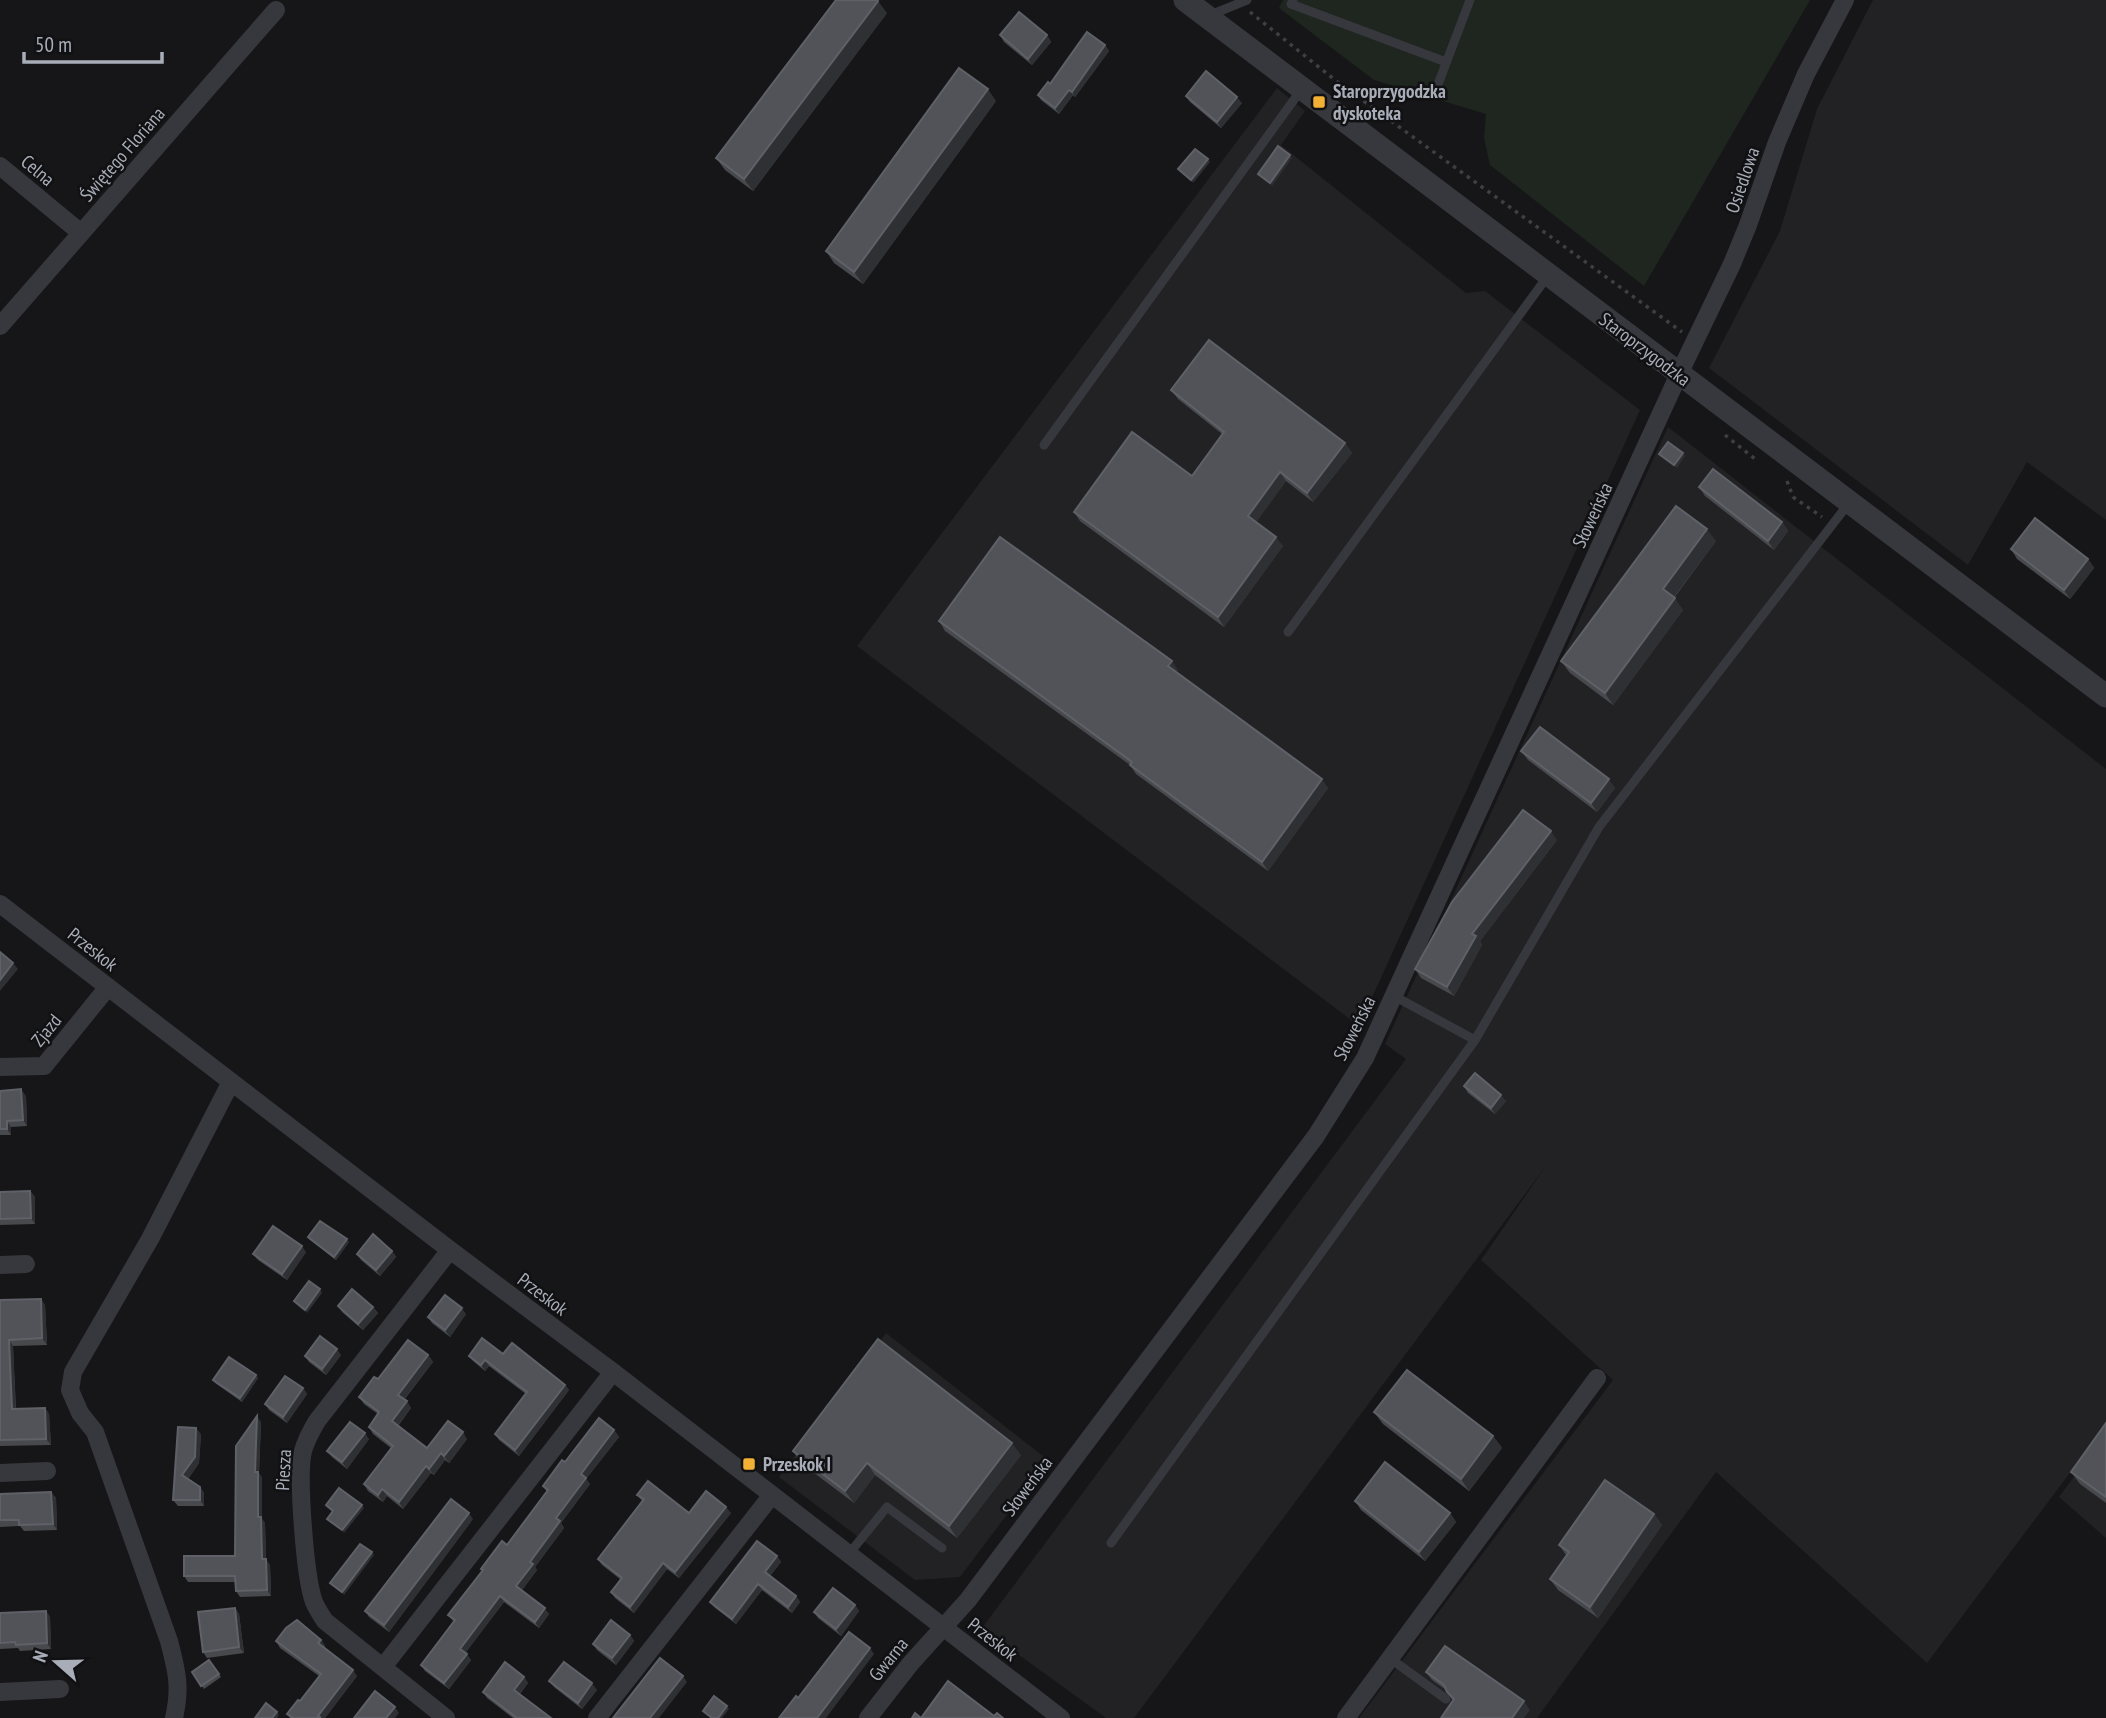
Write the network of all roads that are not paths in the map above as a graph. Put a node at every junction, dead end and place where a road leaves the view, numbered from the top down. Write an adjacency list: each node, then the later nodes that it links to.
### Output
1 (1185, 0): 7 (street, Staroprzygodzka)
2 (1293, 0): 8 (lane)
3 (1469, 0): 8 (lane)
4 (1845, 0): 15 (street, Osiedlowa)
5 (1243, 2): 7 (lane)
6 (276, 10): 12 (street, Świętego Floriana)
7 (1207, 16): 10 (street, Staroprzygodzka)
8 (1446, 62): 9 (lane)
9 (1437, 87)
10 (1302, 89): 13 (street, Staroprzygodzka); 16 (lane)
11 (0, 166): 12 (street, Celna)
12 (80, 233): 14 (street, Świętego Floriana)
13 (1548, 275): 15 (street, Staroprzygodzka); 18 (lane)
14 (0, 326)
15 (1679, 374): 17 (street, Staroprzygodzka); 22 (street, Słoweńska)
16 (1044, 445)
17 (1849, 503): 19 (street, Staroprzygodzka); 23 (lane)
18 (1288, 632)
19 (2106, 696)
20 (0, 904): 21 (street, Przeskok)
21 (108, 987): 24 (street, Zjazd); 25 (street, Przeskok)
22 (1394, 996): 23 (lane); 37 (street, Słoweńska)
23 (1475, 1041): 34 (lane)
24 (0, 1067)
25 (231, 1082): 26 (street, Przeskok); 43 (street)
26 (450, 1250): 29 (street, Przeskok); 39 (street, Piesza)
27 (26, 1264): 28 (street)
28 (0, 1265)
29 (613, 1372): 33 (street, Przeskok); 39 (street)
30 (1597, 1378): 38 (street)
31 (47, 1471): 32 (street)
32 (0, 1473)
33 (772, 1495): 36 (street, Przeskok); 45 (street)
34 (1111, 1543)
35 (942, 1548): 36 (lane)
36 (848, 1555): 37 (street, Przeskok)
37 (943, 1627): 46 (street, Gwarna); 47 (street, Przeskok)
38 (1391, 1659): 42 (lane); 48 (street)
39 (383, 1667): 44 (street, Piesza)
40 (60, 1689): 41 (street)
41 (0, 1692)
42 (1446, 1699)
43 (174, 1718)
44 (446, 1718)
45 (597, 1718)
46 (868, 1718)
47 (1060, 1718)
48 (1346, 1718)

